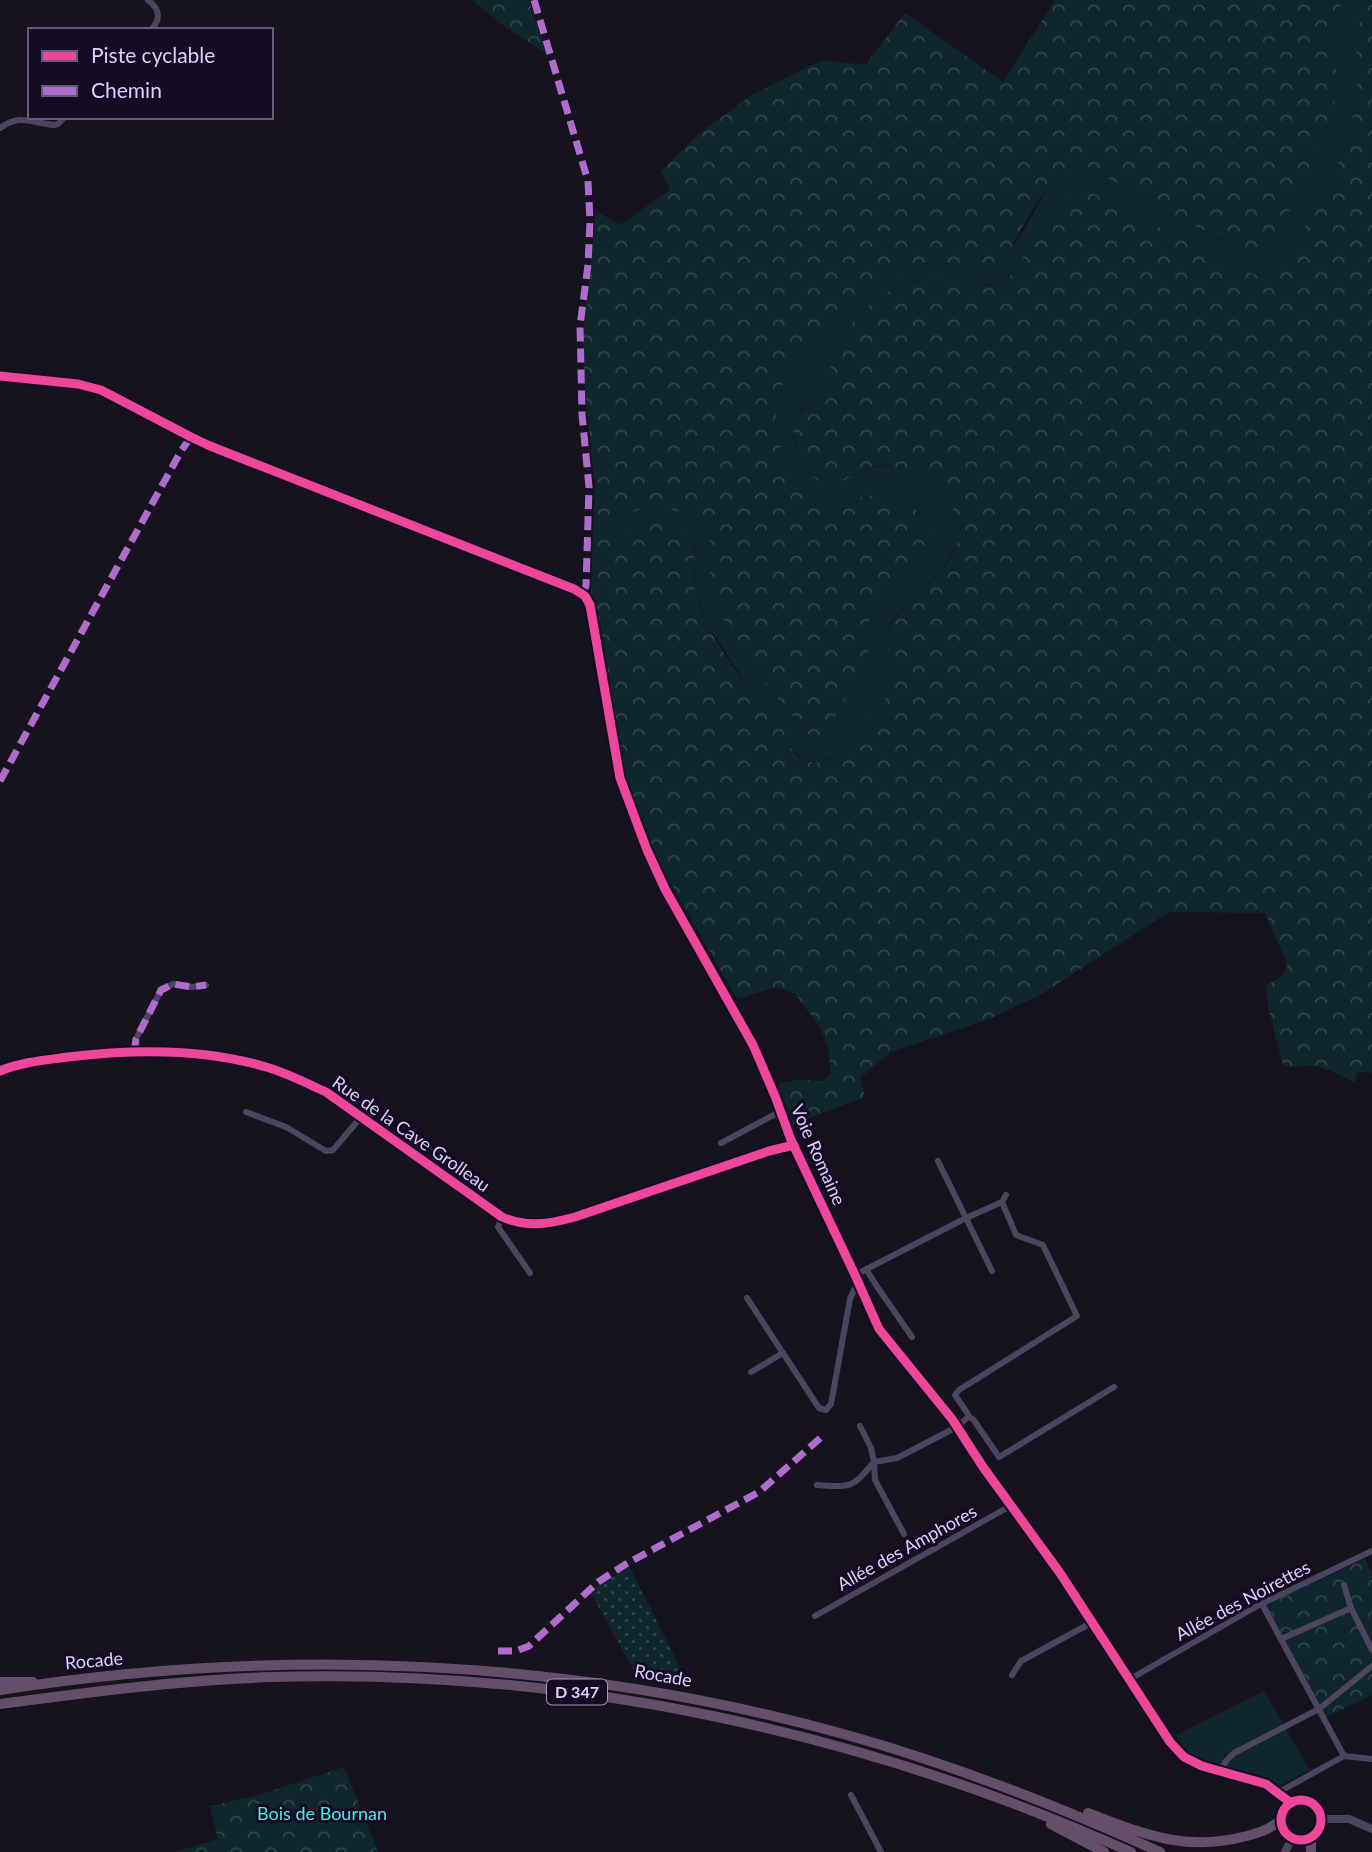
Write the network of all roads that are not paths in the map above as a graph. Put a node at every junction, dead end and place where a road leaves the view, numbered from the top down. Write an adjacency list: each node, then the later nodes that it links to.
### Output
1 (148, 0): 2 (street)
2 (153, 28)
3 (63, 119): 4 (street)
4 (0, 128)
5 (0, 376): 9 (street, Voie Romaine)
6 (206, 985): 7 (street)
7 (134, 1052): 8 (street, Rue de la Cave Grolleau); 11 (street, Rue de la Cave Grolleau)
8 (0, 1071)
9 (781, 1111): 12 (street); 13 (street, Voie Romaine)
10 (246, 1112): 11 (street)
11 (361, 1117): 17 (street, Rue de la Cave Grolleau)
12 (721, 1143)
13 (794, 1145): 17 (street, Rue de la Cave Grolleau); 22 (street, Voie Romaine)
14 (937, 1161): 18 (street)
15 (1006, 1195): 16 (street)
16 (1002, 1202): 18 (street); 29 (street)
17 (502, 1217): 21 (street)
18 (966, 1218): 19 (street); 20 (street)
19 (866, 1269): 22 (street); 25 (street)
20 (992, 1271)
21 (530, 1273)
22 (855, 1275): 23 (street, Voie Romaine)
23 (860, 1286): 26 (street); 31 (street, Voie Romaine)
24 (747, 1298): 26 (street)
25 (912, 1337)
26 (783, 1353): 27 (street)
27 (751, 1372)
28 (1114, 1387): 29 (street)
29 (968, 1418): 31 (street)
30 (860, 1426): 32 (street)
31 (957, 1427): 32 (street); 34 (street, Voie Romaine)
32 (874, 1462): 33 (street); 35 (street)
33 (817, 1485)
34 (1012, 1505): 40 (street, Allée des Amphores); 41 (street, Voie Romaine)
35 (904, 1534)
36 (1372, 1551): 38 (street, Allée des Noirettes)
37 (1344, 1585): 39 (street)
38 (1262, 1604): 42 (street); 46 (street, Allée des Noirettes)
39 (1351, 1608): 42 (street); 43 (street)
40 (815, 1616)
41 (1093, 1622): 45 (street); 46 (street, Voie Romaine)
42 (1281, 1639): 51 (street)
43 (1372, 1650)
44 (1372, 1666): 51 (street)
45 (1012, 1675)
46 (1130, 1679): 54 (street, Voie Romaine)
47 (0, 1682): 48 (main road, Rocade)
48 (53, 1682): 49 (highway, Rocade / D 347); 57 (highway, Rocade / D 347)
49 (0, 1690)
50 (0, 1704): 59 (highway, D 347)
51 (1319, 1709): 52 (street); 54 (street)
52 (1344, 1756): 53 (street); 55 (street)
53 (1372, 1759)
54 (1220, 1771): 55 (street, Voie Romaine)
55 (1279, 1792): 58 (street, Voie Romaine)
56 (851, 1795): 65 (street)
57 (1040, 1800): 60 (highway); 68 (highway, Rocade / D 347)
58 (1291, 1802): 60 (street); 61 (street)
59 (1042, 1814): 66 (highway); 67 (highway, D 347)
60 (1281, 1819): 63 (street)
61 (1322, 1819): 62 (street); 64 (street)
62 (1372, 1829)
63 (1292, 1839): 64 (street); 69 (street)
64 (1311, 1839): 70 (highway)
65 (881, 1852)
66 (1104, 1852)
67 (1131, 1852)
68 (1160, 1852)
69 (1285, 1852)
70 (1311, 1852)

